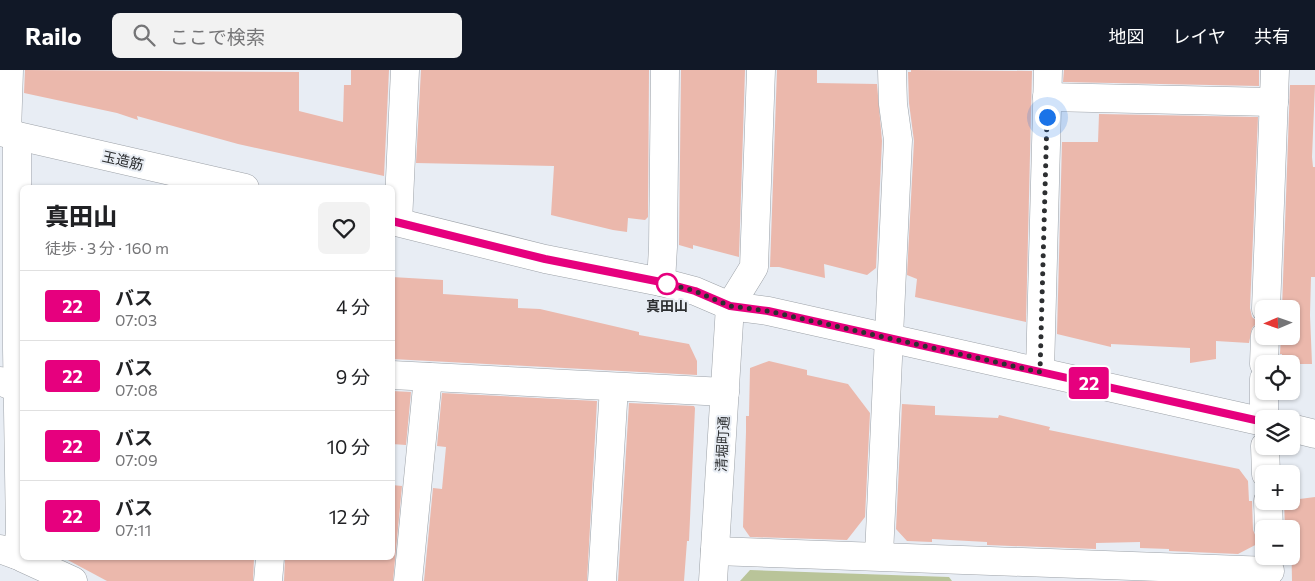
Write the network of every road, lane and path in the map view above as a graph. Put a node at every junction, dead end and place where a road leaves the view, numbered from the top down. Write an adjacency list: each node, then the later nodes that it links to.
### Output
1 (9, 70): 10 (street)
2 (405, 70): 12 (street)
3 (665, 70): 13 (street)
4 (761, 70): 15 (street)
5 (892, 70): 16 (street)
6 (1048, 70): 8 (street)
7 (1275, 70): 9 (street)
8 (1047, 97): 9 (street); 17 (street)
9 (1274, 102): 14 (street)
10 (8, 134): 11 (street, 玉造筋); 20 (street)
11 (232, 185)
12 (395, 222): 13 (street)
13 (661, 282): 15 (street)
14 (1266, 300)
15 (730, 306): 16 (street); 22 (street, 清堀町通)
16 (890, 338): 17 (street); 28 (street)
17 (1040, 372): 23 (street)
18 (395, 375): 19 (street)
19 (428, 377): 21 (street); 35 (street)
20 (13, 386): 27 (street)
21 (614, 387): 22 (street); 36 (street)
22 (725, 392): 26 (street, 清堀町通)
23 (1255, 418)
24 (1300, 430): 25 (street)
25 (1315, 434)
26 (715, 550): 28 (street); 37 (street, 清堀町通)
27 (16, 555)
28 (879, 556): 32 (street)
29 (27, 560): 33 (street)
30 (270, 560): 34 (street)
31 (1271, 569): 32 (street)
32 (974, 570)
33 (73, 581)
34 (268, 581)
35 (408, 581)
36 (602, 581)
37 (713, 581)

